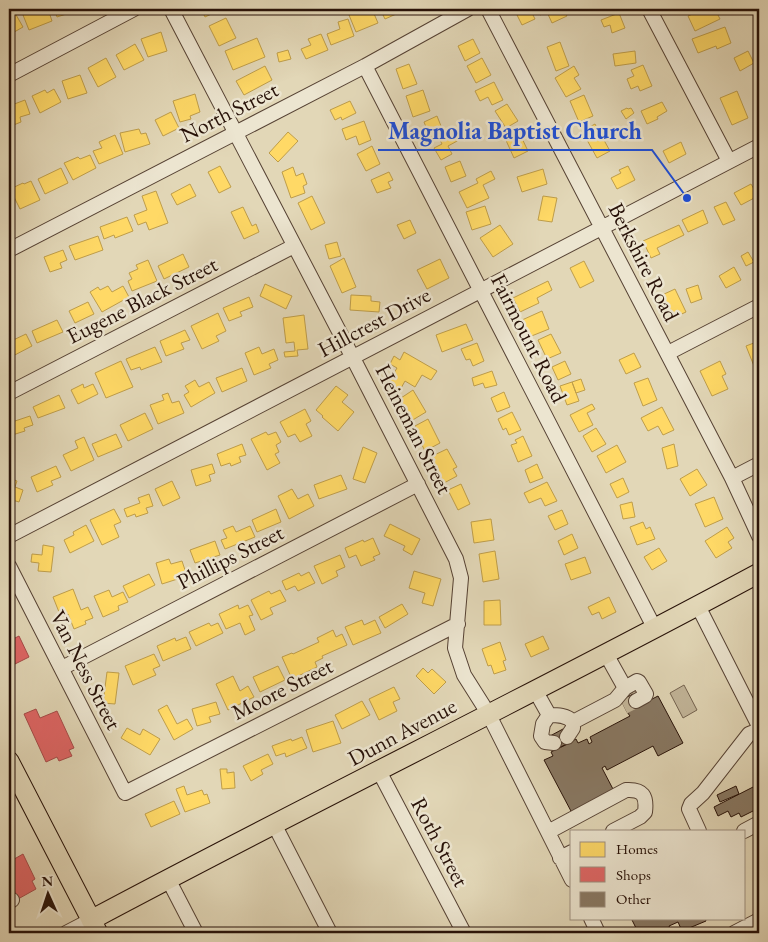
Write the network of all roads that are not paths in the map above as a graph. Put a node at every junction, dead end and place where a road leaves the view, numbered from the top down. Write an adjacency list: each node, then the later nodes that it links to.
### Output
1 (134, 9): 7 (street)
2 (171, 9): 8 (street, Heineman Street)
3 (468, 9): 6 (street, North Street)
4 (488, 9): 11 (street, Berkshire Road)
5 (649, 9): 10 (street)
6 (365, 66): 8 (street, North Street); 14 (street, Fairmount Road)
7 (9, 75)
8 (235, 132): 12 (street, Heineman Street); 13 (street, North Street)
9 (759, 146): 10 (street, Hillcrest Drive)
10 (730, 161): 11 (street, Hillcrest Drive)
11 (602, 227): 14 (street, Hillcrest Drive); 16 (street, Berkshire Road)
12 (294, 246): 17 (street, Heineman Street); 18 (street, Eugene Black Street)
13 (9, 250)
14 (481, 291): 17 (street, Hillcrest Drive); 28 (street, Fairmount Road)
15 (759, 306): 16 (street)
16 (668, 353): 20 (street, Berkshire Road)
17 (353, 358): 21 (street, Heineman Street); 22 (street, Hillcrest Drive)
18 (9, 393)
19 (759, 464): 20 (street)
20 (732, 478): 23 (street, Berkshire Road)
21 (418, 484): 27 (street, Heineman Street); 30 (street, Phillips Street)
22 (9, 536)
23 (759, 536)
24 (9, 566): 30 (street, Van Ness Street)
25 (759, 573): 26 (main road, Dunn Avenue)
26 (698, 606): 28 (main road, Dunn Avenue); 37 (street)
27 (458, 624): 34 (street, Heineman Street); 42 (street, Moore Street)
28 (655, 629): 29 (main road, Dunn Avenue)
29 (606, 654): 31 (street); 32 (main road, Dunn Avenue)
30 (62, 668): 42 (street, Van Ness Street)
31 (625, 688): 33 (street); 33 (street)
32 (535, 690): 34 (main road, Dunn Avenue); 35 (street)
33 (625, 702): 36 (street)
34 (488, 713): 41 (main road, Dunn Avenue); 48 (street, Heineman Street)
35 (549, 715): 36 (street); 39 (street)
36 (572, 722): 38 (street)
37 (759, 728): 46 (street)
38 (567, 737)
39 (554, 743)
40 (9, 761): 54 (main road)
41 (379, 771): 44 (main road, Dunn Avenue); 58 (street, Roth Street)
42 (125, 792)
43 (759, 823): 47 (street)
44 (274, 824): 51 (main road, Dunn Avenue); 57 (street)
45 (614, 830): 48 (street)
46 (699, 830)
47 (746, 830)
48 (548, 832): 49 (street, Heineman Street)
49 (566, 855): 50 (street, Heineman Street)
50 (570, 872)
51 (168, 879): 54 (main road, Dunn Avenue); 56 (street)
52 (592, 920): 59 (street)
53 (751, 921): 60 (street)
54 (94, 927): 55 (street, Dunn Avenue)
55 (66, 933)
56 (196, 933)
57 (330, 933)
58 (464, 933)
59 (598, 933)
60 (734, 933)

